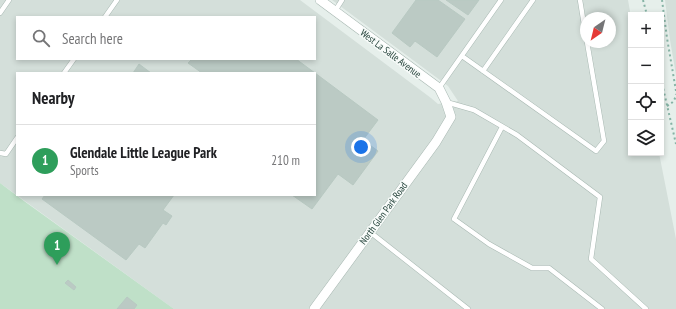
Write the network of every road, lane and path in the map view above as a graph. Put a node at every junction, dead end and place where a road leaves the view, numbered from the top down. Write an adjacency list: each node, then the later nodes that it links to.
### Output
1 (10, 0): 13 (lane)
2 (117, 0): 14 (lane)
3 (320, 0): 10 (street, West La Salle Avenue)
4 (342, 0): 10 (lane)
5 (501, 0): 16 (lane)
6 (533, 0): 18 (lane)
7 (580, 0): 11 (lane)
8 (643, 0): 12 (path)
9 (662, 0): 22 (path)
10 (335, 11): 21 (street, West La Salle Avenue)
11 (582, 12)
12 (646, 12)
13 (0, 13)
14 (106, 16)
15 (588, 48): 18 (lane)
16 (462, 56): 18 (lane); 21 (lane)
17 (73, 60): 19 (lane)
18 (483, 71)
19 (65, 72)
20 (662, 84): 24 (path)
21 (439, 88): 23 (street, West La Salle Avenue)
22 (676, 93): 24 (path)
23 (446, 102): 25 (street, West La Salle Avenue); 26 (lane)
24 (667, 106): 28 (path)
25 (451, 116): 30 (street, North Glen Park Road)
26 (502, 127): 33 (lane); 34 (lane)
27 (16, 139): 29 (lane)
28 (676, 144)
29 (0, 153)
30 (370, 232): 31 (street, North Glen Park Road); 32 (lane)
31 (314, 309)
32 (468, 309)
33 (602, 309)
34 (646, 309)

